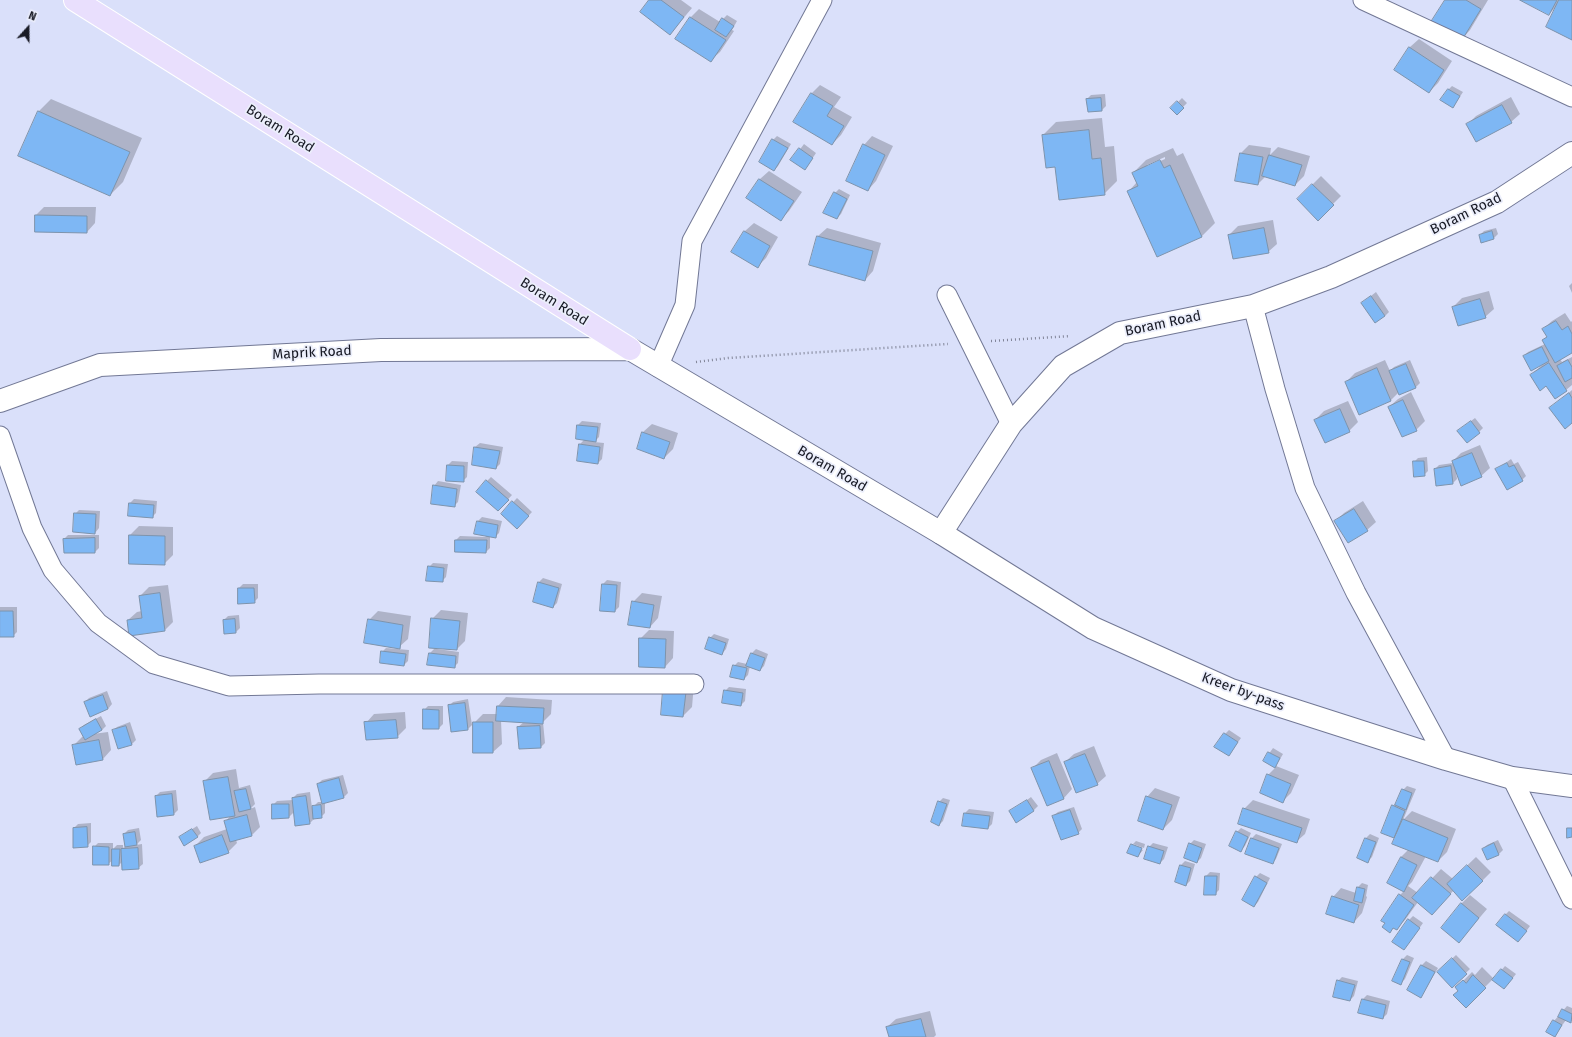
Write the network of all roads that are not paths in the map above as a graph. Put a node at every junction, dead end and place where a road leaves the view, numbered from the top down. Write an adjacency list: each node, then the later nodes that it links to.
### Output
1 (75, 0): 8 (main road, Boram Road)
2 (822, 0): 9 (street)
3 (1363, 0): 4 (street)
4 (1572, 97)
5 (1572, 154): 7 (main road, Boram Road)
6 (947, 295): 11 (street)
7 (1253, 306): 11 (main road, Boram Road); 15 (street)
8 (630, 349): 9 (main road, Boram Road); 10 (main road, Maprik Road)
9 (658, 367): 13 (main road, Boram Road)
10 (0, 401)
11 (1011, 424): 13 (main road, Boram Road)
12 (0, 436): 14 (street)
13 (941, 533): 15 (main road, Kreer by-pass)
14 (694, 684)
15 (1446, 759): 16 (main road, Kreer by-pass)
16 (1512, 778): 17 (main road, Kreer by-pass); 18 (street)
17 (1572, 786)
18 (1572, 900)

